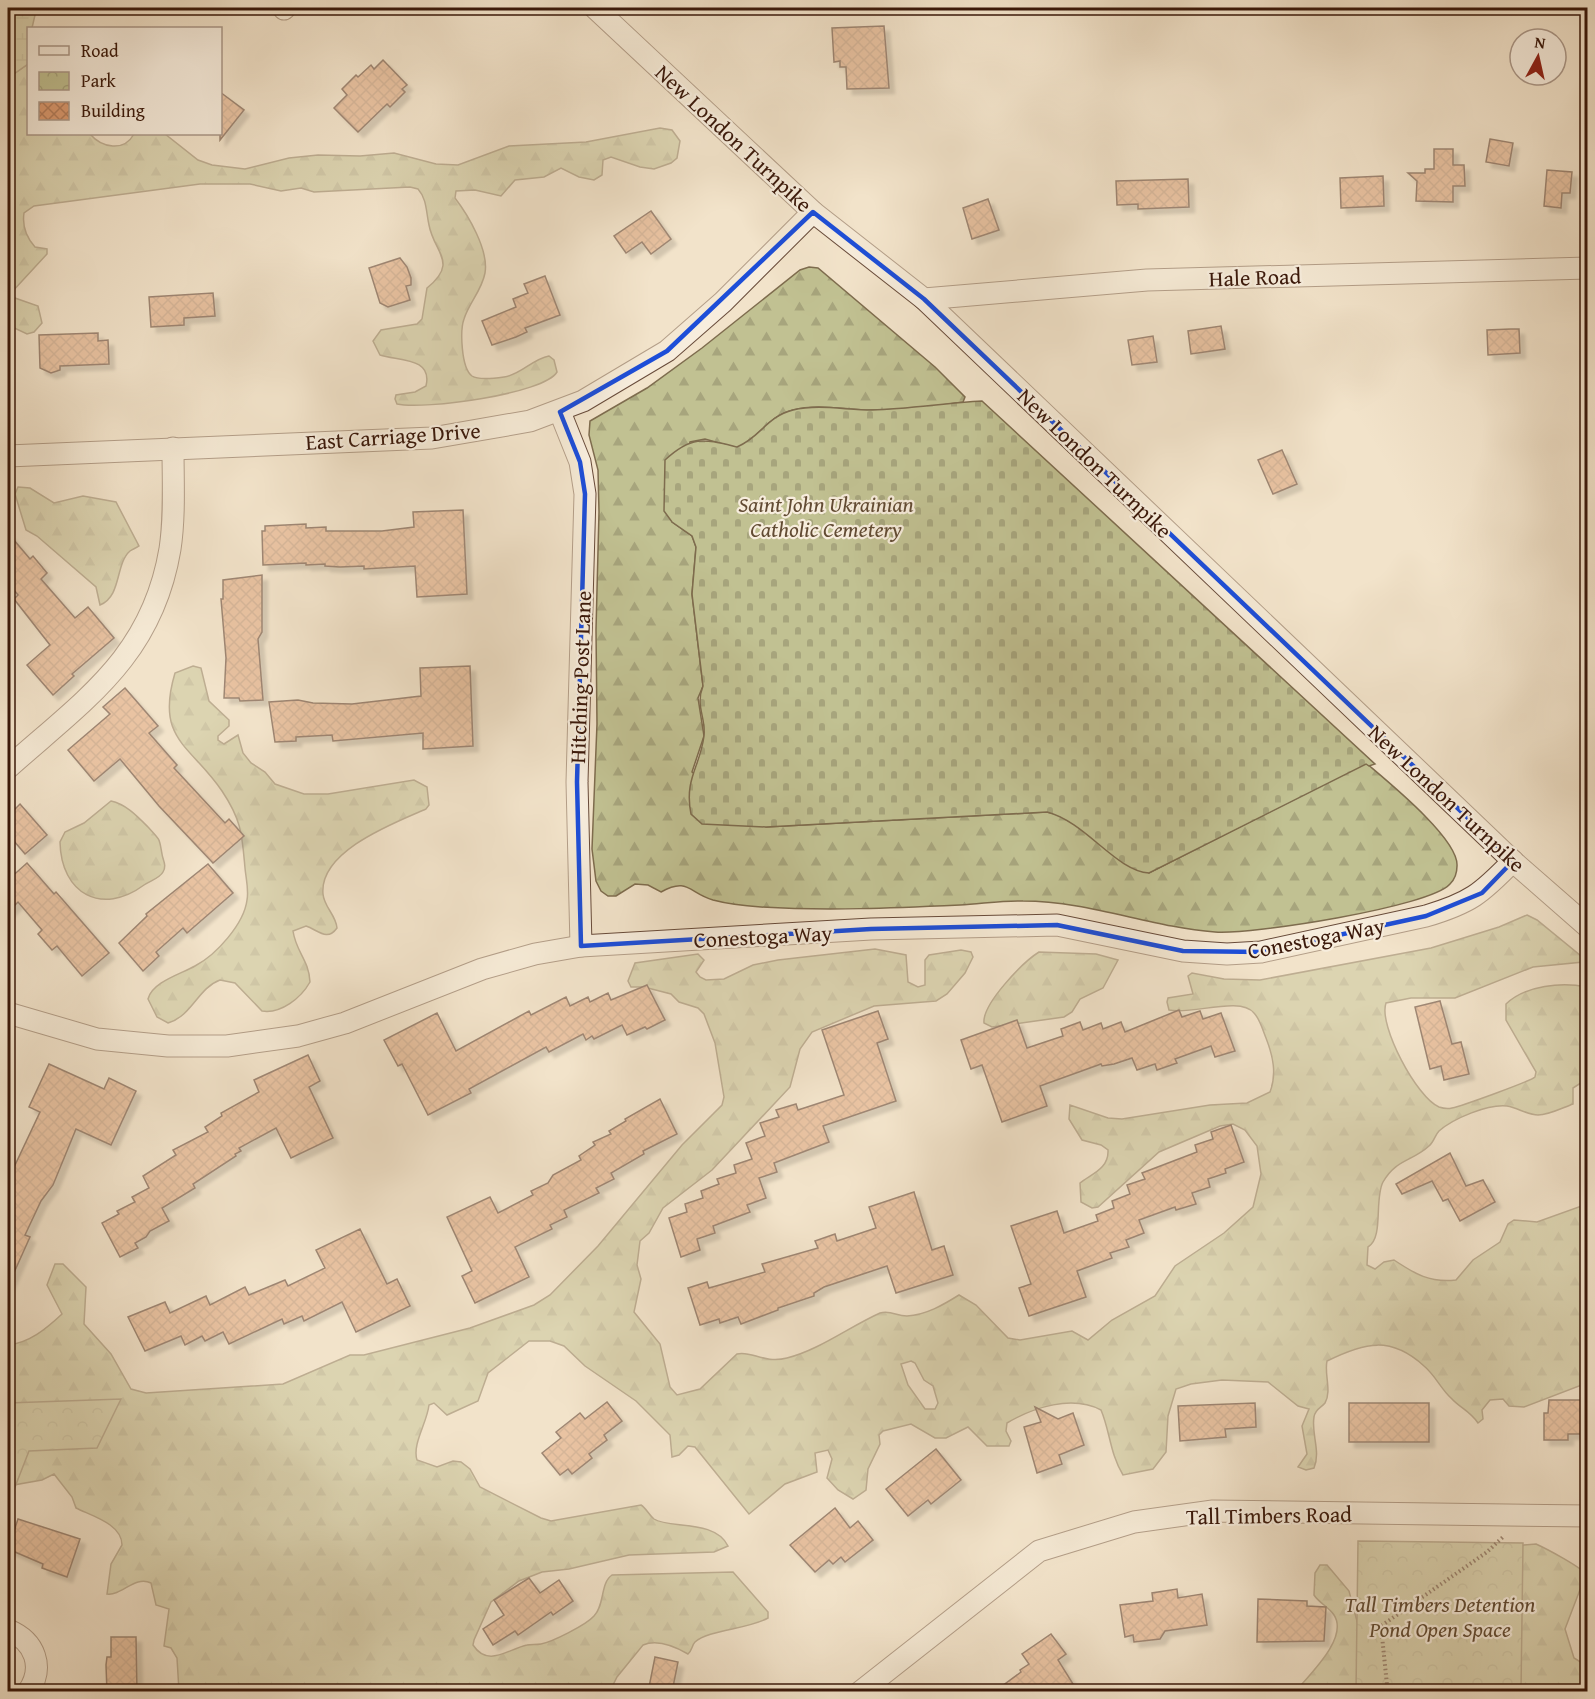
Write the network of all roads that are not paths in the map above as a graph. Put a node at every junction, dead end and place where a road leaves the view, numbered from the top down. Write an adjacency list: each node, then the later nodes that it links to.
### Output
1 (595, 8): 2 (street, New London Turnpike)
2 (813, 212): 4 (street, New London Turnpike); 5 (street, East Carriage Drive)
3 (1587, 268): 4 (street, Hale Road)
4 (924, 299): 9 (street, New London Turnpike)
5 (560, 412): 6 (street, East Carriage Drive); 11 (street, Hitching Post Lane)
6 (173, 448): 7 (street, East Carriage Drive); 8 (street)
7 (8, 456)
8 (8, 768)
9 (1513, 861): 10 (street, New London Turnpike); 11 (street, Conestoga Way)
10 (1587, 927)
11 (582, 946): 12 (street, Conestoga Way)
12 (8, 1012)
13 (1587, 1516): 16 (street, Tall Timbers Road)
14 (8, 1630): 15 (street)
15 (28, 1692)
16 (860, 1692)

